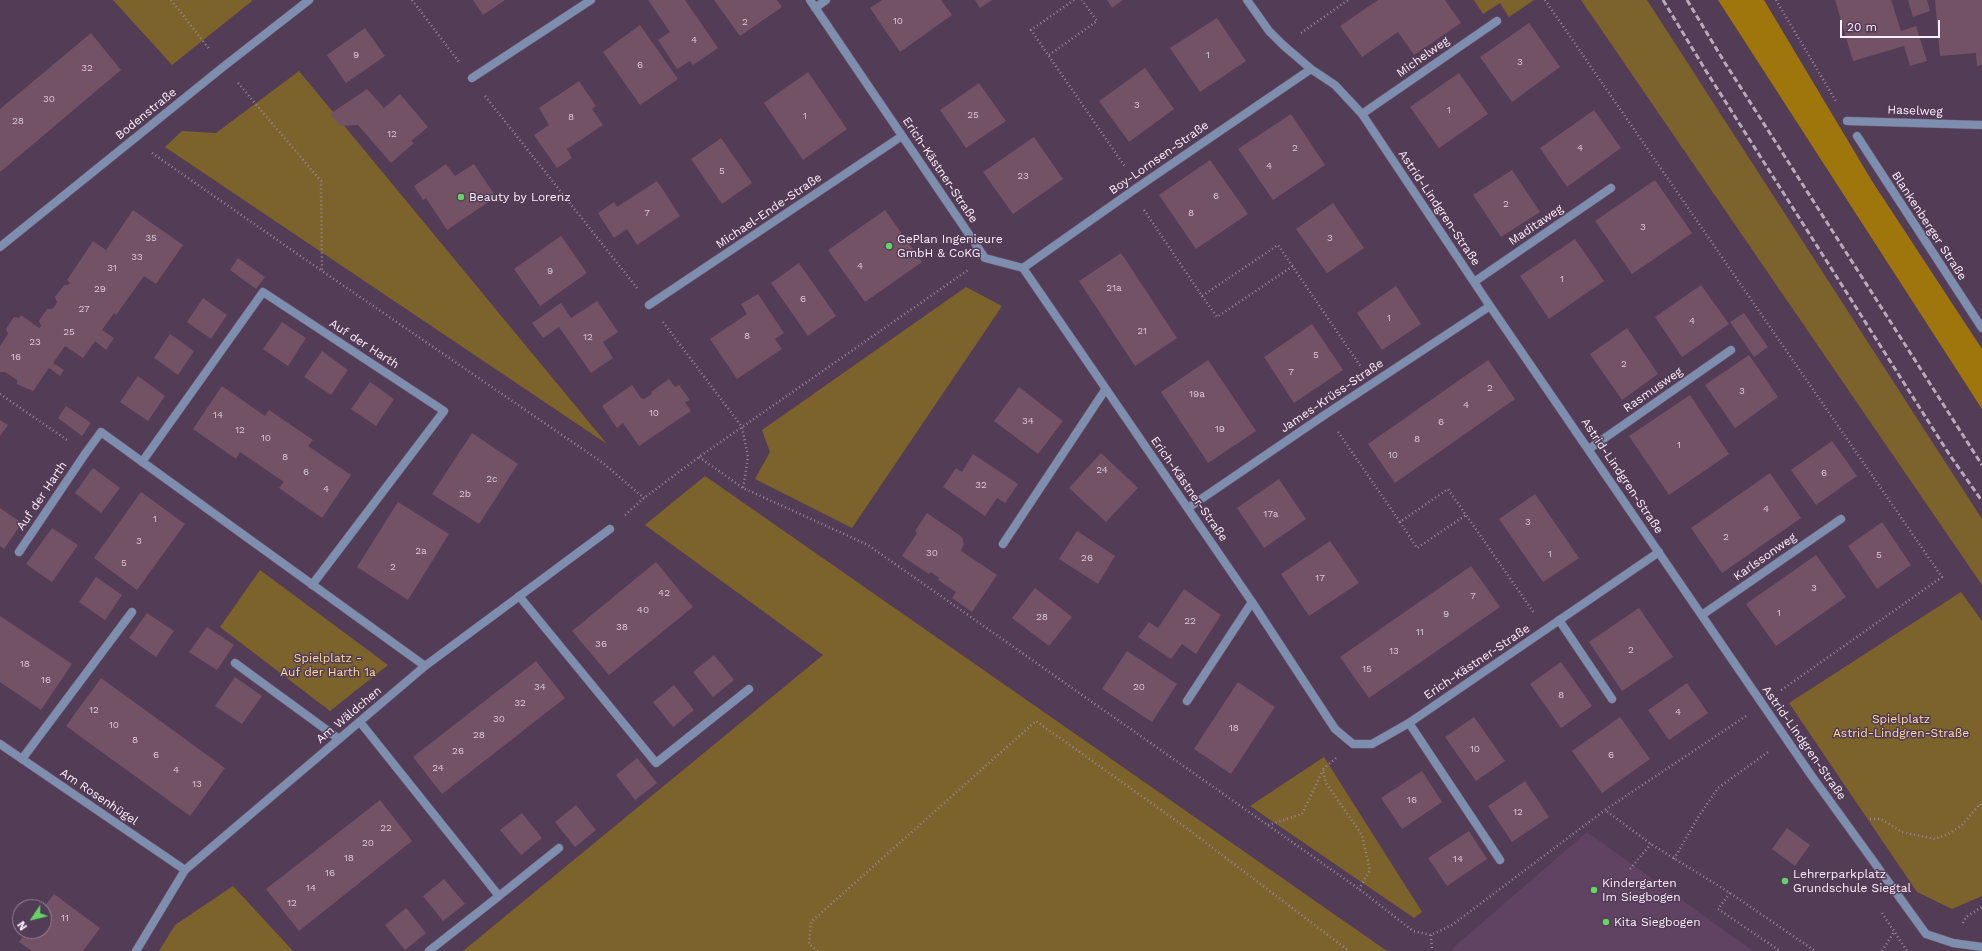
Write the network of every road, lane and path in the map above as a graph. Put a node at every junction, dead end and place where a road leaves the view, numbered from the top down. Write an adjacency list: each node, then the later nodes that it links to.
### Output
1 (171, 0): 17 (path)
2 (309, 0): 17 (street, Bodenstraße)
3 (412, 0): 19 (path)
4 (591, 0): 19 (street)
5 (810, 0): 13 (street, Erich-Kästner-Straße)
6 (826, 0): 13 (street)
7 (1074, 0): 16 (path)
8 (1082, 0): 16 (path)
9 (1247, 0): 15 (street, Astrid-Lindgren-Straße)
10 (1348, 0): 15 (path)
11 (1545, 0): 71 (path)
12 (1776, 0): 21 (path)
13 (815, 8): 23 (street, Erich-Kästner-Straße)
14 (1497, 21): 20 (street, Michelweg)
15 (1283, 45): 18 (street, Astrid-Lindgren-Straße)
16 (1049, 55): 26 (path)
17 (223, 66): 25 (street, Bodenstraße); 33 (path)
18 (1311, 69): 20 (street, Astrid-Lindgren-Straße); 26 (street, Boy-Lornsen-Straße)
19 (472, 78): 36 (path)
20 (1362, 114): 34 (street, Astrid-Lindgren-Straße)
21 (1848, 121): 22 (street, Haselweg)
22 (1982, 125)
23 (902, 136): 30 (street, Erich-Kästner-Straße); 36 (street, Michael-Ende-Straße)
24 (1857, 136): 38 (street, Blankenberger Straße)
25 (133, 140): 29 (street, Bodenstraße); 33 (path)
26 (1138, 186): 28 (street, Boy-Lornsen-Straße)
27 (1611, 188): 34 (street, Maditaweg)
28 (1131, 192): 32 (street, Boy-Lornsen-Straße); 35 (path)
29 (0, 248)
30 (985, 258): 32 (street); 44 (path)
31 (1293, 266): 35 (path); 35 (path); 40 (path)
32 (1023, 268): 41 (street, Erich-Kästner-Straße)
33 (322, 272): 50 (path)
34 (1474, 282): 37 (street, Astrid-Lindgren-Straße)
35 (1202, 296)
36 (649, 305): 44 (path)
37 (1490, 306): 40 (street, James-Krüss-Straße); 45 (street, Astrid-Lindgren-Straße)
38 (1982, 328)
39 (1730, 350): 45 (street, Rasmusweg)
40 (1372, 384): 43 (street, James-Krüss-Straße)
41 (1105, 390): 51 (street, Erich-Kästner-Straße); 56 (street)
42 (0, 394): 46 (path)
43 (1326, 414): 51 (street, James-Krüss-Straße); 54 (path)
44 (742, 427): 47 (path); 49 (path)
45 (1589, 449): 58 (street, Astrid-Lindgren-Straße)
46 (85, 454): 48 (street, Auf der Harth); 57 (street, Auf der Harth)
47 (699, 457): 49 (path); 50 (path)
48 (142, 462): 59 (street, Auf der Harth); 59 (street, Auf der Harth)
49 (743, 488): 82 (path)
50 (644, 498): 55 (path)
51 (1188, 508): 61 (street, Erich-Kästner-Straße)
52 (1466, 515): 54 (path); 54 (path); 65 (path)
53 (1841, 519): 63 (street, Karlssonweg)
54 (1400, 522)
55 (610, 528): 60 (street, Am Wäldchen)
56 (1003, 544)
57 (19, 552)
58 (1659, 552): 63 (street, Astrid-Lindgren-Straße); 64 (street, Erich-Kästner-Straße)
59 (312, 585): 67 (street, Auf der Harth)
60 (519, 596): 67 (street, Am Wäldchen); 68 (street)
61 (1252, 602): 70 (street); 76 (street, Erich-Kästner-Straße)
62 (132, 612): 78 (street)
63 (1702, 615): 71 (street, Astrid-Lindgren-Straße)
64 (1559, 620): 65 (street, Erich-Kästner-Straße); 69 (street)
65 (1545, 630): 73 (street, Erich-Kästner-Straße)
66 (235, 663): 74 (street)
67 (425, 666): 72 (street, Am Wäldchen)
68 (749, 689)
69 (1612, 699)
70 (1187, 701)
71 (1762, 704): 81 (path); 83 (street, Astrid-Lindgren-Straße)
72 (360, 722): 74 (street, Am Wäldchen); 92 (street)
73 (1408, 723): 76 (street, Erich-Kästner-Straße); 86 (street)
74 (339, 739): 89 (street, Am Wäldchen)
75 (0, 744): 78 (street, Am Rosenhügel)
76 (1353, 744): 79 (path)
77 (1770, 750): 87 (path)
78 (22, 759): 89 (street, Am Rosenhügel)
79 (1323, 769): 82 (path); 90 (path)
80 (1982, 808): 83 (path)
81 (1605, 810): 84 (path); 94 (path)
82 (1268, 825): 90 (path)
83 (1848, 827): 95 (street, Astrid-Lindgren-Straße)
84 (1651, 844): 87 (path); 88 (path)
85 (559, 848): 92 (street)
86 (1500, 860)
87 (1674, 860): 91 (path)
88 (1630, 869)
89 (185, 870): 96 (street, Am Wäldchen)
90 (1359, 889): 94 (path)
91 (1730, 893): 101 (path); 102 (path)
92 (499, 896): 97 (street)
93 (1894, 932): 103 (path)
94 (1431, 935): 100 (path)
95 (1982, 947)
96 (136, 951)
97 (429, 951)
98 (818, 951): 99 (path)
99 (1349, 951)
100 (1432, 951)
101 (1780, 951)
102 (1815, 951)
103 (1882, 951)

